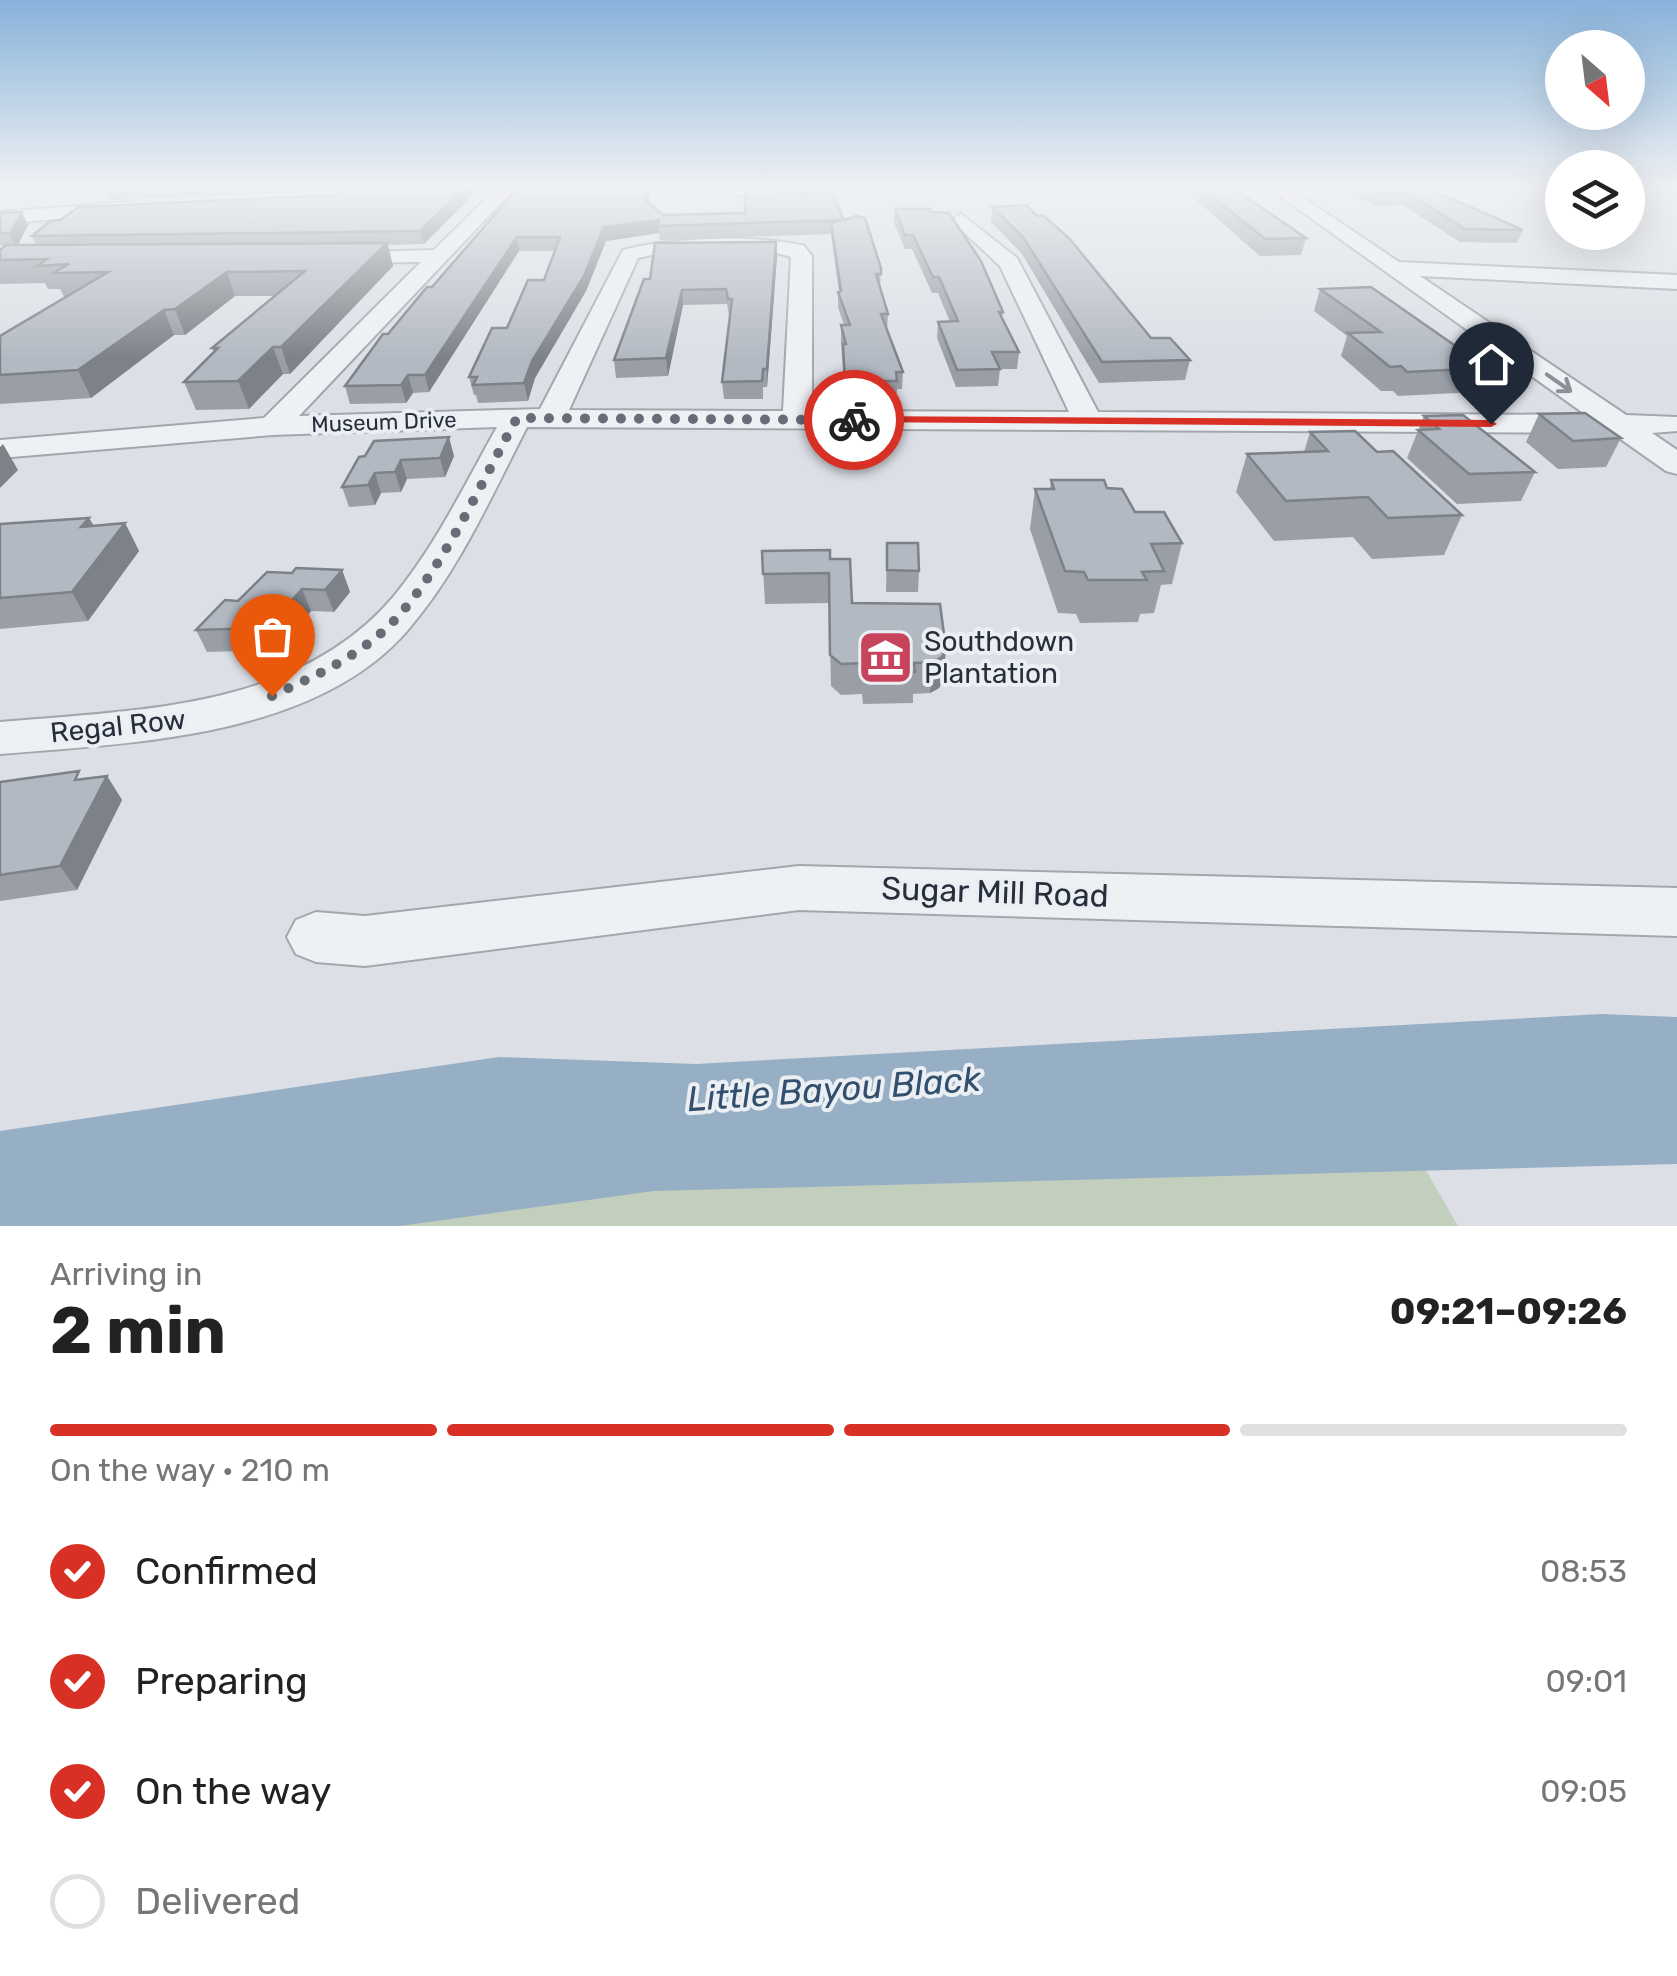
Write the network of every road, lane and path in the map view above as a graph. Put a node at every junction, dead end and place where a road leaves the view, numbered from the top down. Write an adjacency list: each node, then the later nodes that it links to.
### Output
1 (450, 245): 5 (street)
2 (990, 245): 14 (street)
3 (1373, 245): 7 (street)
4 (1383, 245): 7 (street)
5 (440, 256): 6 (street); 15 (street)
6 (314, 258)
7 (1421, 274): 8 (street); 9 (street); 10 (street); 11 (street, one-way to 11)
8 (1677, 282)
9 (1677, 292)
10 (1545, 343)
11 (1628, 414): 14 (street, Museum Drive); 16 (street, Museum Drive); 18 (street)
12 (534, 418): 13 (street, Museum Drive); 13 (street, Regal Row); 15 (street, Museum Drive); 19 (street, Regal Row)
13 (798, 420): 14 (street, Museum Drive)
14 (1088, 421)
15 (273, 426): 17 (street, Museum Drive)
16 (1673, 426)
17 (0, 449)
18 (1677, 464)
19 (0, 738)
20 (1677, 912): 21 (street, Sugar Mill Road)
21 (316, 936)

